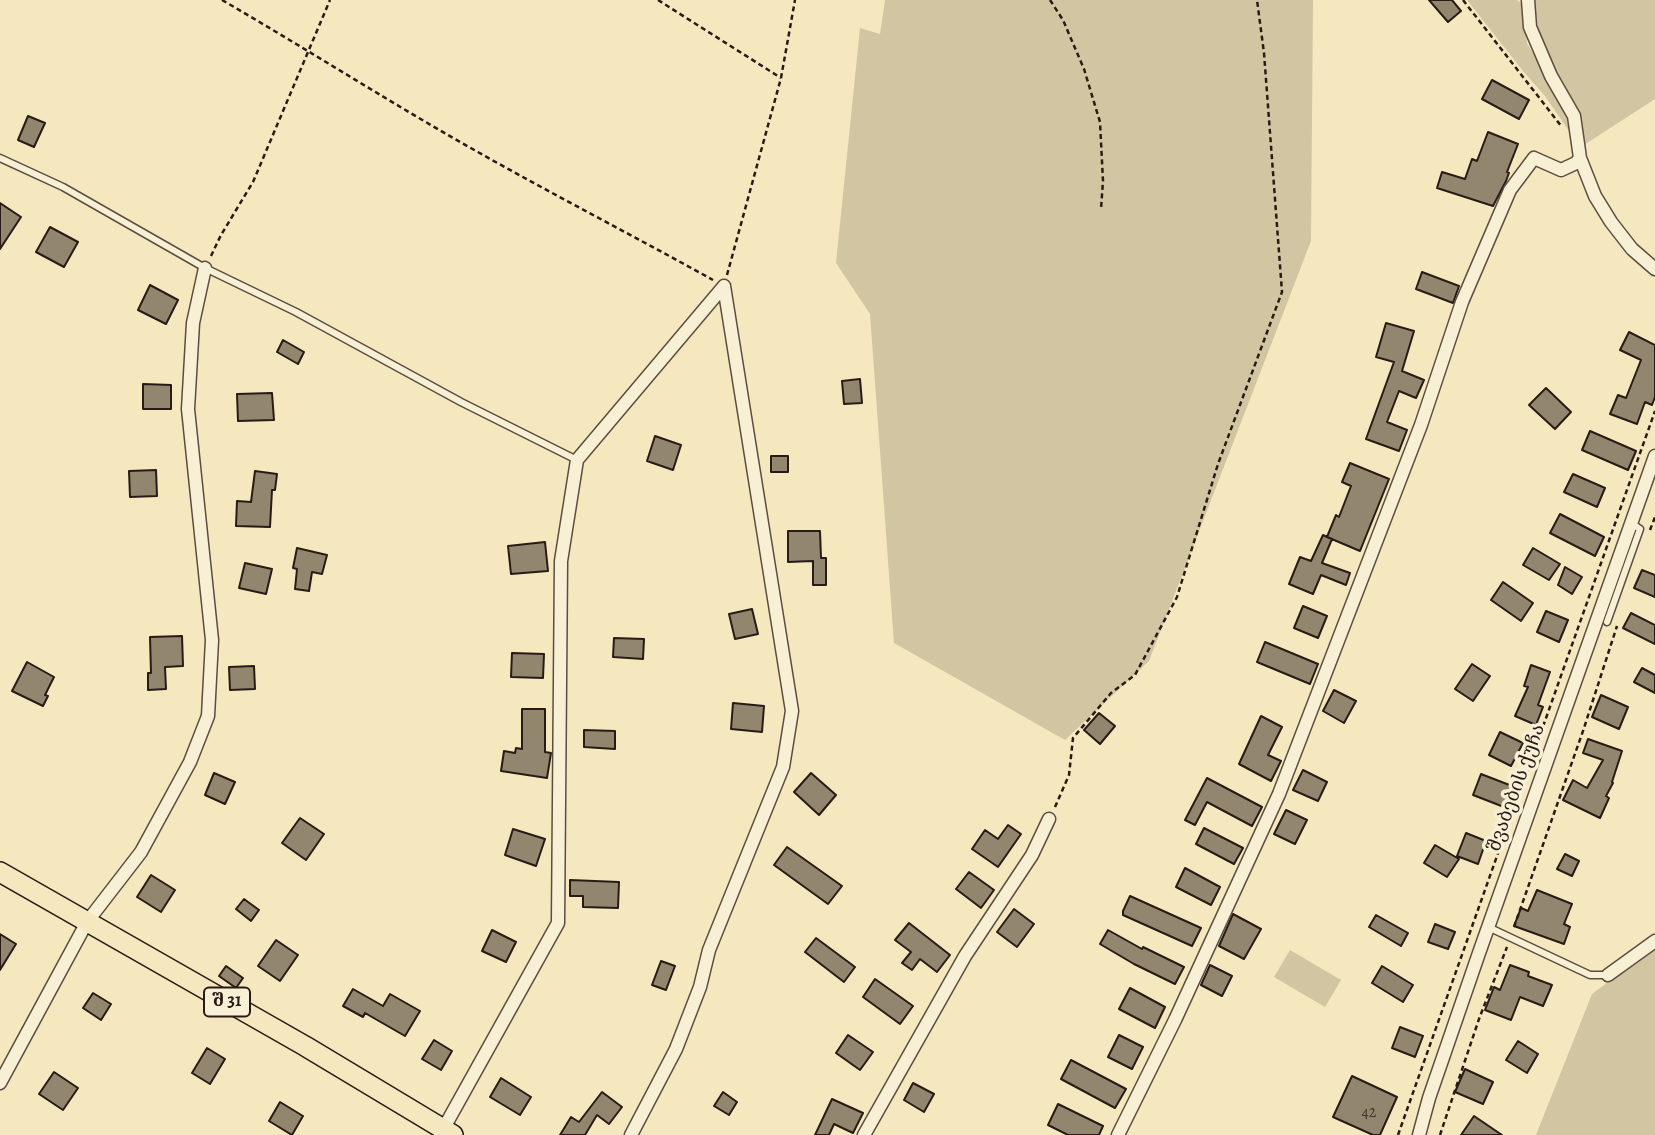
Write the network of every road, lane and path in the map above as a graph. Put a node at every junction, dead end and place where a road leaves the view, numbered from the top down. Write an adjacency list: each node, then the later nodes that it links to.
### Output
1 (222, 0): 9 (path)
2 (330, 0): 9 (path)
3 (658, 0): 10 (path)
4 (795, 0): 10 (path)
5 (1050, 0): 14 (path)
6 (1257, 0): 27 (path)
7 (1462, 0): 11 (path)
8 (1528, 0): 13 (street)
9 (308, 50): 15 (path); 17 (path)
10 (782, 78): 17 (path)
11 (1563, 129)
12 (0, 158): 15 (lane)
13 (1580, 158): 16 (street); 38 (street)
14 (1101, 209)
15 (205, 268): 20 (lane); 29 (street)
16 (1655, 269)
17 (724, 286): 20 (street); 36 (street)
18 (1655, 411): 39 (path)
19 (1655, 456): 21 (street, შვაბების ქუჩა)
20 (577, 460): 35 (street)
21 (1652, 476): 23 (street, შვაბების ქუჩა)
22 (1655, 517): 24 (path)
23 (1631, 523): 25 (lane); 30 (street, შვაბების ქუჩა)
24 (1651, 529)
25 (1607, 622)
26 (1617, 627): 31 (path)
27 (1049, 819): 37 (street)
28 (0, 872): 29 (main road, შ 31)
29 (87, 922): 34 (street); 35 (main road, შ 31)
30 (1488, 927): 31 (lane); 40 (street, შვაბების ქუჩა)
31 (1510, 938): 33 (lane); 41 (path)
32 (1655, 941): 33 (street)
33 (1608, 975)
34 (0, 1083)
35 (446, 1133)
36 (631, 1135)
37 (864, 1135)
38 (1118, 1135)
39 (1398, 1135)
40 (1419, 1135)
41 (1440, 1135)

